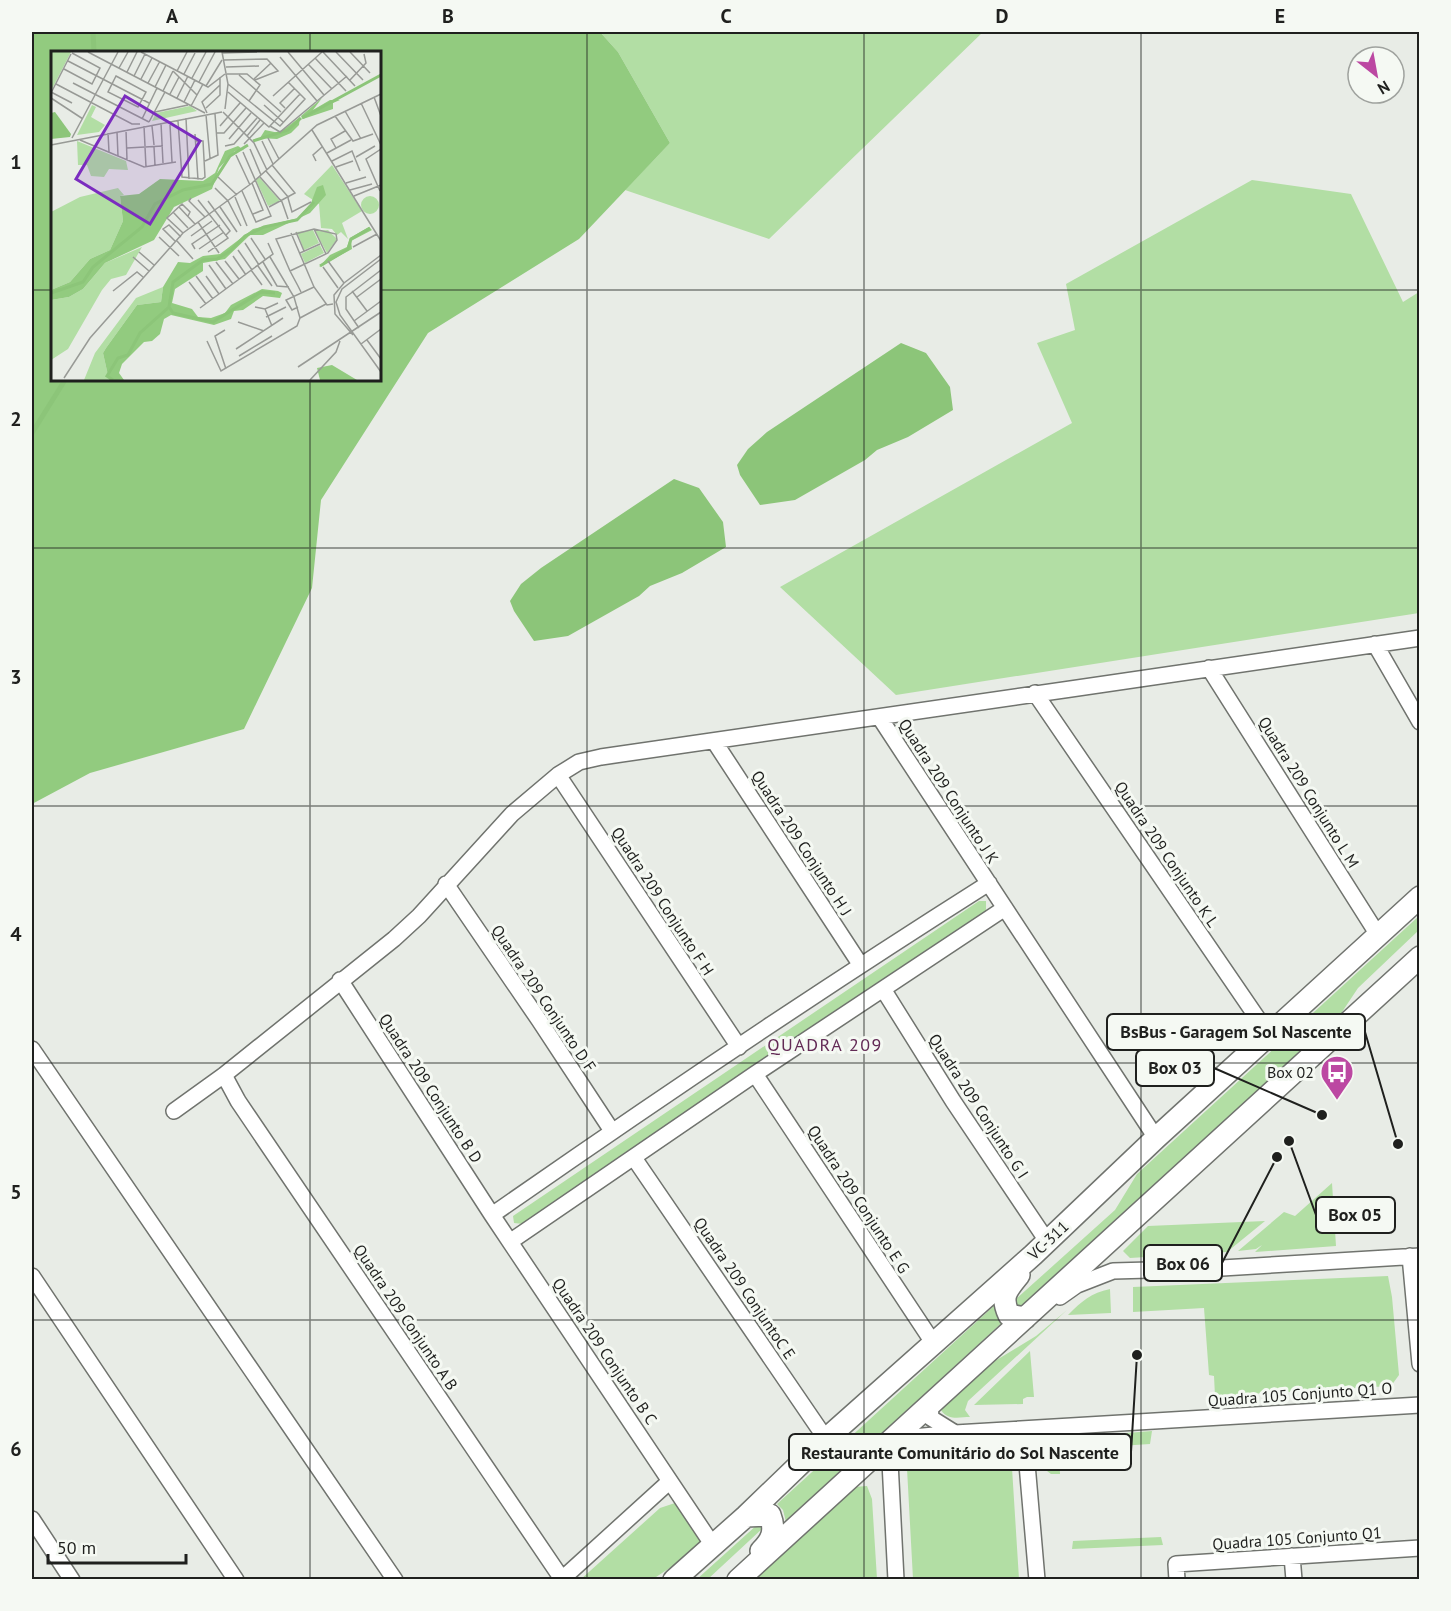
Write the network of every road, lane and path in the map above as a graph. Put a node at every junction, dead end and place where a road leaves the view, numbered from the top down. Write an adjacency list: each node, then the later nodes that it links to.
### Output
1 (1419, 638): 2 (street)
2 (1375, 644): 3 (street); 6 (street)
3 (1209, 668): 4 (street); 13 (street, Quadra 209 Conjunto L M)
4 (1035, 693): 5 (street); 18 (street, Quadra 209 Conjunto K L)
5 (880, 718): 7 (street); 9 (street, Quadra 209 Conjunto J K)
6 (1419, 722)
7 (714, 741): 8 (street); 15 (street, Quadra 209 Conjunto H J)
8 (558, 775): 10 (street); 19 (street, Quadra 209 Conjunto F H)
9 (988, 883): 12 (street, Quadra 209 Conjunto J K); 15 (street)
10 (446, 884): 16 (street); 24 (street, Quadra 209 Conjunto D F)
11 (1419, 897): 13 (main road, VC-311)
12 (1005, 908): 17 (street); 25 (street, Quadra 209 Conjunto J K)
13 (1378, 935): 18 (main road, VC-311)
14 (1419, 957): 28 (main road)
15 (860, 964): 19 (street)
16 (340, 980): 22 (street); 27 (street, Quadra 209 Conjunto B D)
17 (883, 989): 21 (street); 30 (street, Quadra 209 Conjunto G I)
18 (1269, 1035): 25 (main road, VC-311)
19 (739, 1047): 24 (street)
20 (32, 1049): 53 (street)
21 (755, 1074): 26 (street); 36 (street, Quadra 209 Conjunto E G)
22 (224, 1075): 23 (street); 51 (street, Quadra 209 Conjunto A B)
23 (174, 1111)
24 (612, 1131): 27 (street)
25 (1155, 1138): 30 (main road, VC-311)
26 (634, 1158): 29 (street); 42 (street, Quadra 209 ConjuntoC E)
27 (492, 1215): 29 (street, Quadra 209 Conjunto B D)
28 (1110, 1240): 32 (street); 34 (main road)
29 (510, 1241): 44 (street, Quadra 209 Conjunto B C)
30 (1040, 1248): 34 (main road); 36 (main road, VC-311)
31 (1415, 1256): 32 (street); 37 (street)
32 (1113, 1271): 35 (street)
33 (32, 1276): 52 (street)
34 (1025, 1318): 35 (main road)
35 (999, 1341): 38 (main road)
36 (934, 1344): 42 (main road, VC-311)
37 (1419, 1364)
38 (930, 1404): 41 (street); 43 (main road)
39 (1419, 1405): 40 (street, Quadra 105 Conjunto Q1 O)
40 (1024, 1429): 41 (street, Quadra 105 Conjunto Q1 O); 58 (street)
41 (952, 1433): 43 (street, Quadra 105 Conjunto Q1 O)
42 (826, 1439): 45 (main road, VC-311)
43 (890, 1441): 56 (main road); 57 (street)
44 (670, 1481): 47 (street, Quadra 209 Conjunto B C); 51 (street)
45 (746, 1516): 47 (main road, VC-311); 55 (main road)
46 (32, 1519): 50 (street)
47 (712, 1544): 54 (main road, VC-311)
48 (1419, 1548): 49 (street, Quadra 105 Conjunto Q1)
49 (1292, 1556): 59 (street, Quadra 105 Conjunto Q1); 60 (street)
50 (68, 1578)
51 (562, 1579)
52 (236, 1580)
53 (395, 1580)
54 (674, 1580)
55 (729, 1580)
56 (738, 1580)
57 (896, 1580)
58 (1037, 1580)
59 (1178, 1580)
60 (1294, 1580)

